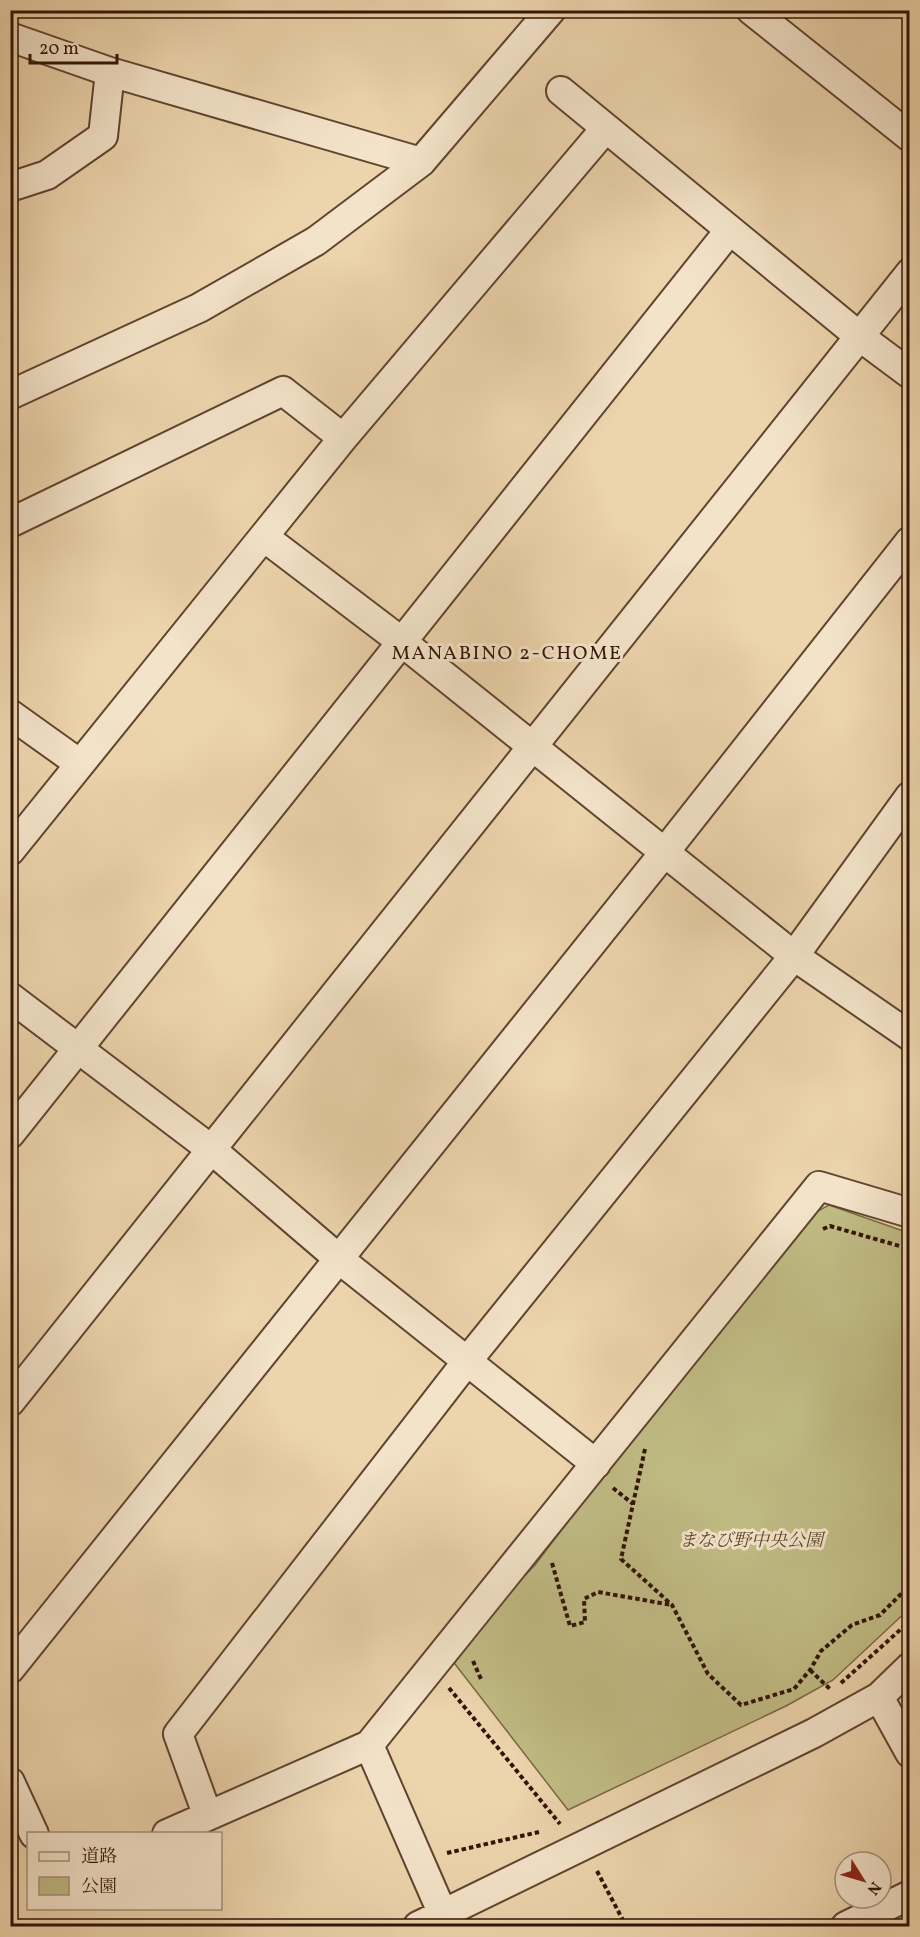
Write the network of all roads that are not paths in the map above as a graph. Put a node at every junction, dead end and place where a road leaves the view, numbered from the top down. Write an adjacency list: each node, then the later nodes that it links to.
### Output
1 (551, 10): 8 (street)
2 (752, 10): 7 (street)
3 (10, 37): 4 (street)
4 (110, 72): 8 (street); 9 (street)
5 (561, 91): 6 (street)
6 (605, 129): 10 (street); 15 (street)
7 (909, 137)
8 (421, 162): 14 (street)
9 (10, 188)
10 (729, 231): 12 (street); 19 (street)
11 (909, 273): 12 (street)
12 (859, 336): 13 (street); 21 (street)
13 (909, 374)
14 (10, 395)
15 (343, 438): 16 (street); 17 (street)
16 (10, 524)
17 (264, 537): 19 (street); 22 (street)
18 (909, 541): 25 (street)
19 (402, 642): 21 (street); 29 (street)
20 (10, 714): 22 (street)
21 (531, 747): 25 (street); 31 (street)
22 (80, 764): 24 (street)
23 (909, 796): 26 (street)
24 (10, 851)
25 (664, 853): 26 (street); 33 (street)
26 (794, 956): 28 (street); 34 (street)
27 (10, 997): 29 (street)
28 (909, 1036)
29 (77, 1048): 30 (street); 31 (street)
30 (10, 1134)
31 (212, 1150): 33 (street); 35 (street)
32 (909, 1213): 36 (street)
33 (339, 1259): 34 (street); 38 (street)
34 (468, 1360): 36 (street); 43 (street)
35 (10, 1402)
36 (596, 1464): 40 (street)
37 (909, 1667): 39 (street)
38 (10, 1669)
39 (879, 1698): 41 (street); 47 (street)
40 (369, 1745): 43 (street); 47 (street)
41 (909, 1753)
42 (10, 1782): 44 (street)
43 (207, 1814): 45 (street)
44 (34, 1832)
45 (169, 1832)
46 (909, 1895): 48 (street)
47 (436, 1923)
48 (846, 1926)

